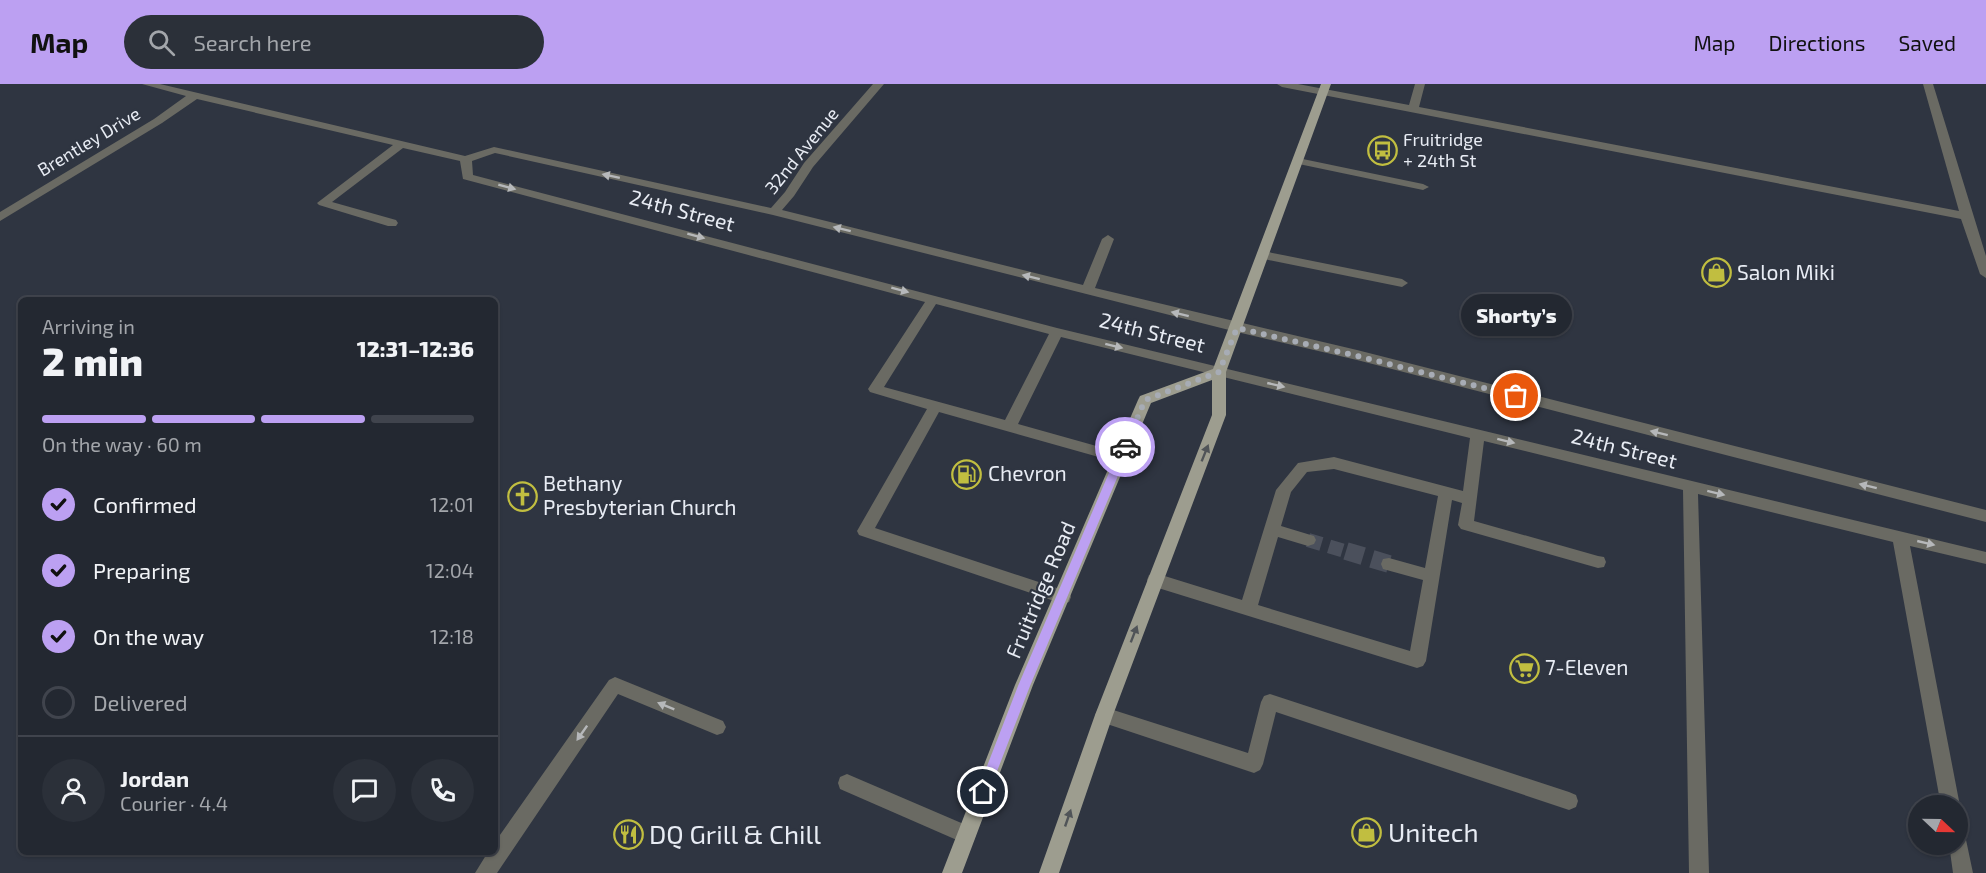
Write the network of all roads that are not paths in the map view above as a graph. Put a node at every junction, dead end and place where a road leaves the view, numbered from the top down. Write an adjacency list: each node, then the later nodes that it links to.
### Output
1 (147, 84): 7 (street)
2 (879, 84): 13 (street, 32nd Avenue)
3 (1282, 84): 6 (street)
4 (1420, 84): 8 (street)
5 (1928, 84): 14 (street)
6 (1325, 88): 8 (street); 11 (main road)
7 (194, 96): 9 (street); 15 (street, Brentley Drive)
8 (1413, 109): 14 (street)
9 (402, 144): 10 (street); 16 (street)
10 (466, 159): 13 (street, 24th Street, one-way to 10); 22 (street, 24th Street, one-way to 22)
11 (1298, 161): 12 (street); 18 (main road)
12 (1423, 187)
13 (774, 212): 21 (street, 24th Street, one-way to 13)
14 (1966, 216): 19 (street)
15 (0, 217)
16 (392, 223)
17 (1108, 239): 21 (street)
18 (1263, 255): 20 (street); 23 (main road)
19 (1986, 274)
20 (1402, 283)
21 (1087, 291): 23 (street, 24th Street, one-way to 21)
22 (933, 299): 24 (street, 24th Street); 26 (street)
23 (1237, 328): 25 (main road); 33 (street, 24th Street, one-way to 23)
24 (1057, 332): 25 (street, 24th Street, one-way to 25); 27 (street)
25 (1219, 372): 28 (street, 24th Street, one-way to 28); 29 (main road, Fruitridge Road); 41 (main road, one-way to 25)
26 (935, 406): 27 (street); 42 (street)
27 (1009, 427): 29 (street)
28 (1478, 434): 30 (street, 24th Street, one-way to 30); 32 (street)
29 (1120, 459): 42 (main road, Fruitridge Road)
30 (1690, 486): 35 (street, 24th Street, one-way to 35); 56 (street)
31 (1446, 492): 32 (street); 34 (street); 40 (street)
32 (1470, 498): 38 (street)
33 (1986, 516)
34 (1272, 529): 36 (street); 43 (street)
35 (1900, 537): 37 (street, 24th Street, one-way to 37); 47 (street)
36 (1308, 540)
37 (1986, 558)
38 (1598, 562)
39 (1389, 564): 40 (street)
40 (1432, 576): 43 (street)
41 (1155, 580): 43 (street); 44 (main road, one-way to 41)
42 (1063, 597): 49 (main road, Fruitridge Road)
43 (1248, 609)
44 (1104, 715): 48 (street); 53 (main road, one-way to 44)
45 (717, 727): 50 (street, one-way to 50)
46 (847, 783): 49 (street)
47 (1949, 795)
48 (1569, 801)
49 (966, 835): 55 (main road, Fruitridge Road)
50 (498, 854)
51 (497, 855): 54 (street, one-way to 54)
52 (1961, 855): 57 (street)
53 (1053, 872)
54 (485, 873)
55 (951, 873)
56 (1699, 873)
57 (1964, 873)

